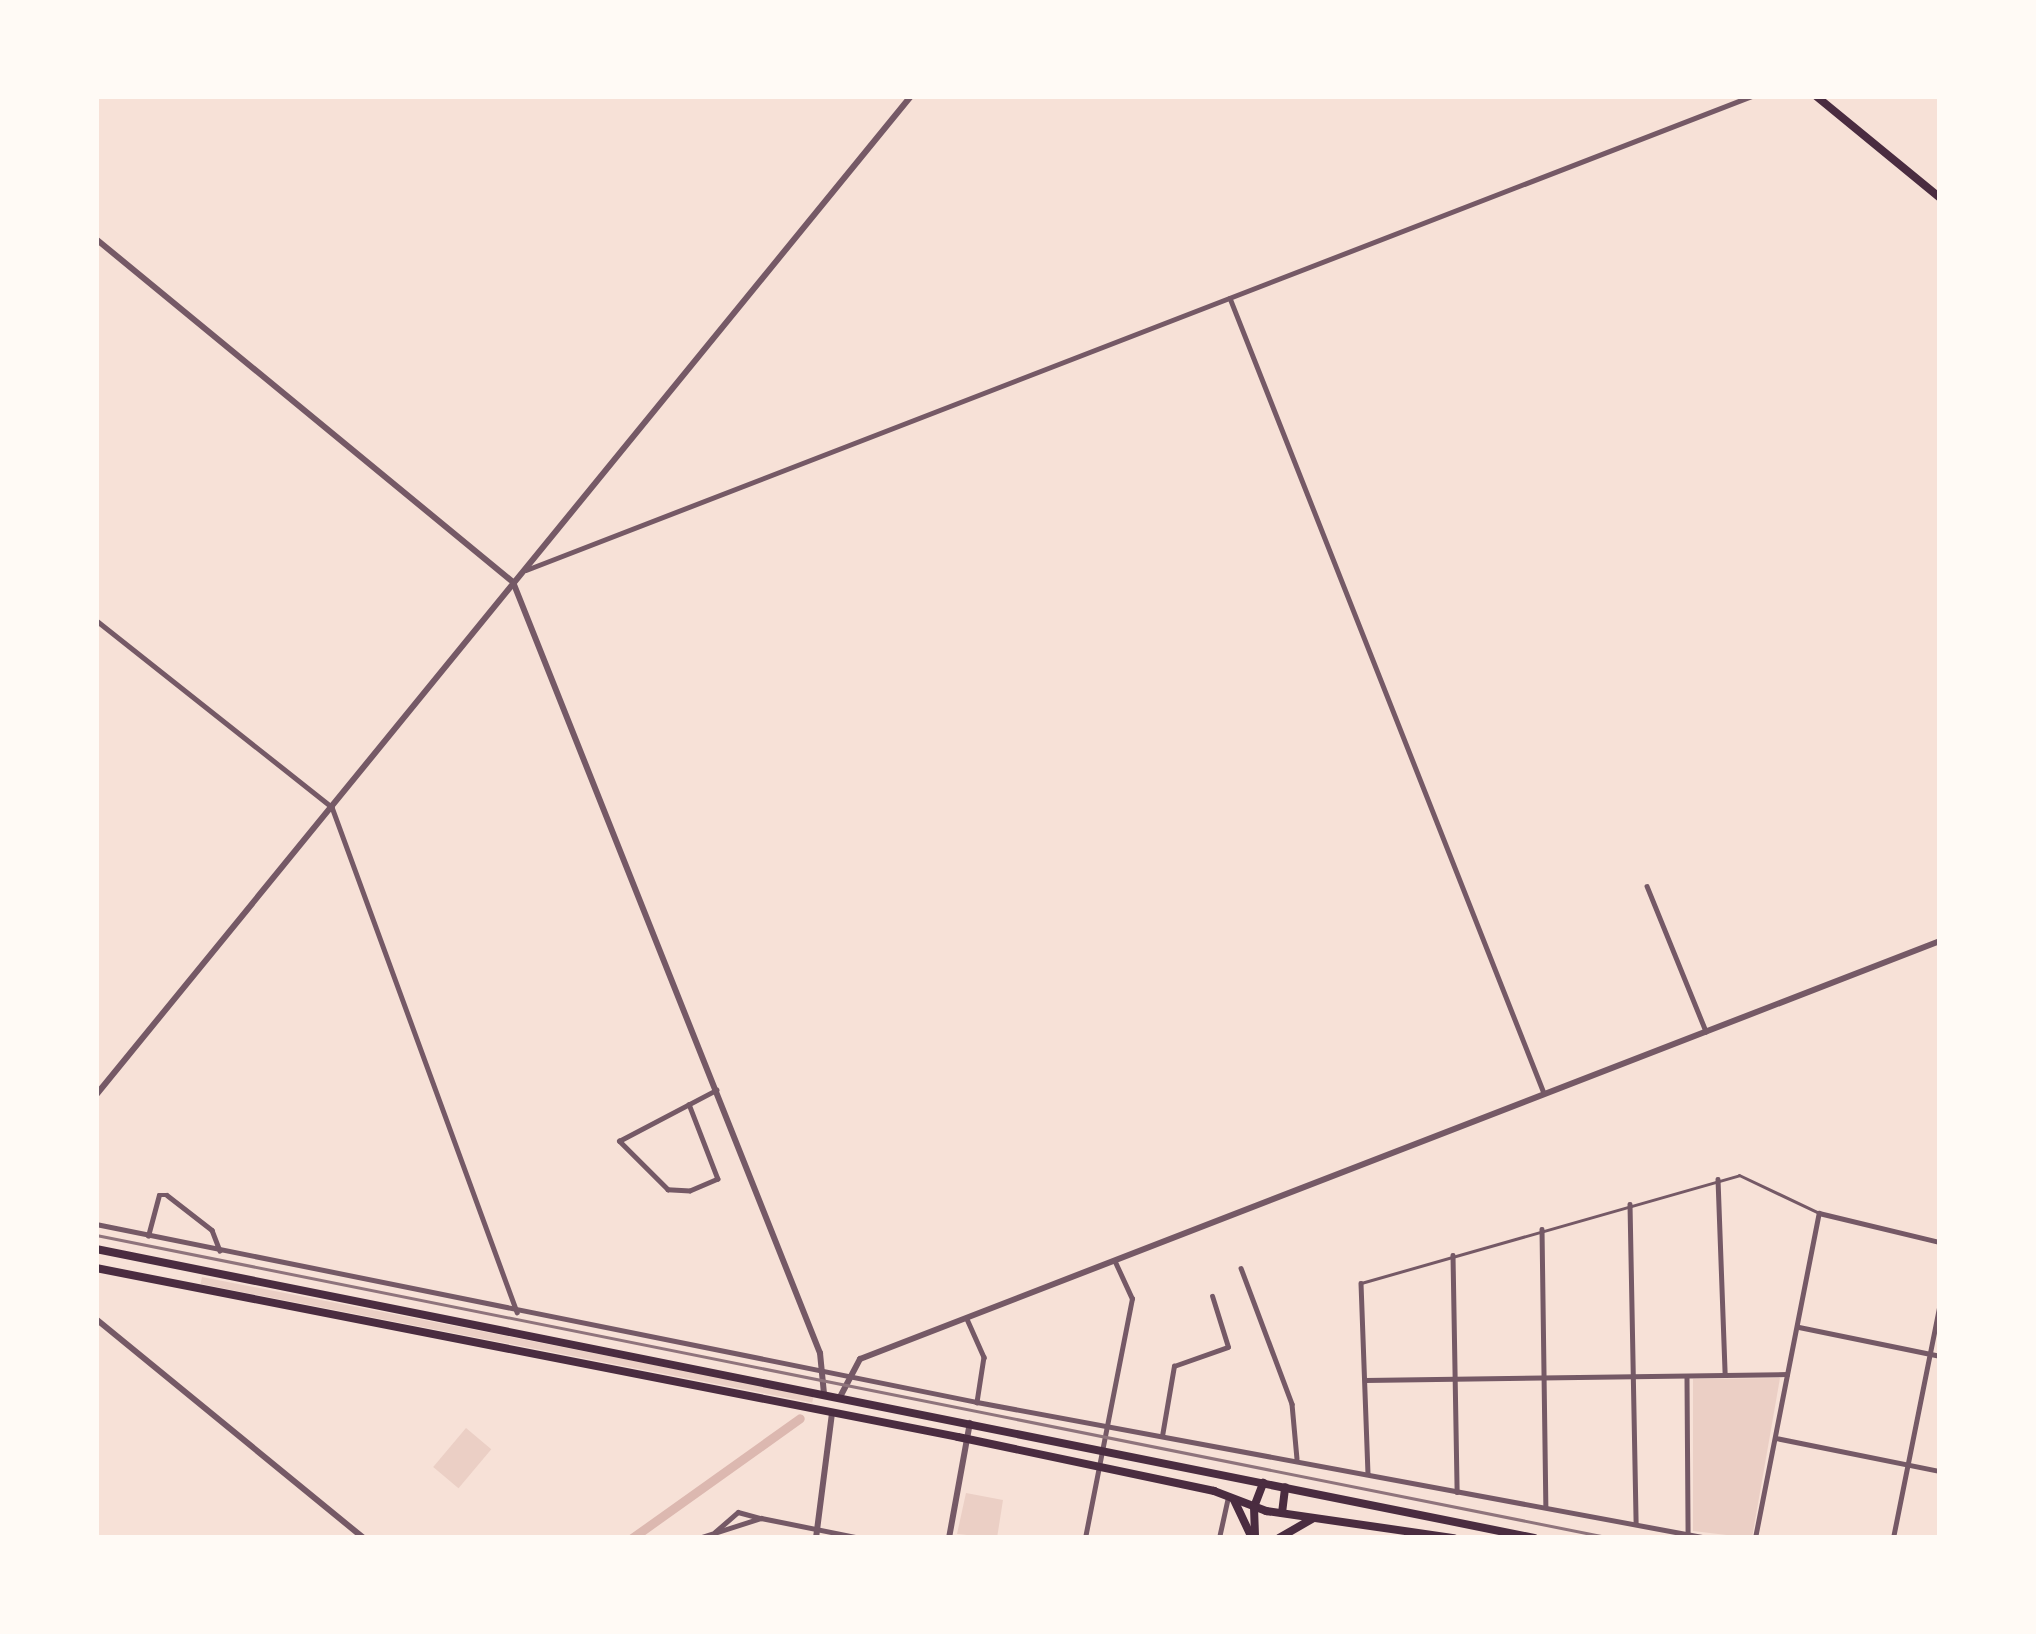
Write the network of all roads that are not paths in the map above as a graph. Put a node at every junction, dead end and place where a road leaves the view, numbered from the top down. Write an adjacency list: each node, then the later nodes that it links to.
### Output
1 (911, 96): 7 (street)
2 (1752, 96): 6 (street)
3 (1816, 96): 4 (main road)
4 (1940, 198)
5 (96, 239): 8 (street)
6 (1230, 298): 7 (street); 15 (street)
7 (522, 571): 8 (street)
8 (513, 582): 10 (street); 14 (street)
9 (96, 620): 10 (street)
10 (332, 807): 16 (street); 36 (street)
11 (1647, 886): 13 (street)
12 (1940, 941): 13 (street)
13 (1706, 1031): 15 (street)
14 (716, 1090): 17 (street); 42 (street)
15 (1544, 1093): 28 (street)
16 (96, 1095)
17 (689, 1104): 17 (street)
18 (1718, 1179): 19 (lane); 20 (lane); 43 (street)
19 (1630, 1204): 22 (lane); 47 (street)
20 (1819, 1213): 24 (street); 39 (street)
21 (96, 1224): 23 (street)
22 (1542, 1229): 27 (lane); 49 (street)
23 (148, 1236): 26 (street); 26 (street)
24 (1940, 1242)
25 (96, 1249): 31 (main road)
26 (220, 1251): 36 (street)
27 (1453, 1255): 32 (lane); 48 (street)
28 (1115, 1262): 38 (street); 56 (street)
29 (96, 1268): 33 (main road)
30 (1240, 1268): 61 (street)
31 (190, 1269): 33 (main road); 51 (main road)
32 (1361, 1282): 50 (street)
33 (188, 1286): 54 (main road)
34 (1212, 1296): 57 (street)
35 (1940, 1303): 40 (street)
36 (518, 1312): 42 (street)
37 (96, 1319): 79 (street)
38 (967, 1319): 45 (street); 53 (street)
39 (1796, 1326): 40 (street); 44 (street)
40 (1930, 1354): 41 (street); 62 (street)
41 (1940, 1356)
42 (824, 1371): 45 (street); 51 (street)
43 (1725, 1374): 44 (street); 46 (street)
44 (1787, 1374): 58 (street)
45 (847, 1376): 52 (street); 53 (street)
46 (1687, 1376): 47 (street); 78 (street)
47 (1634, 1377): 49 (street); 75 (street)
48 (1454, 1379): 49 (street); 50 (street); 68 (street)
49 (1544, 1379): 70 (street)
50 (1365, 1380): 65 (street)
51 (824, 1394): 52 (main road)
52 (840, 1397): 55 (main road)
53 (977, 1402): 56 (street)
54 (832, 1412): 59 (main road); 77 (street)
55 (970, 1423): 59 (street); 60 (main road)
56 (1109, 1427): 57 (street); 60 (street)
57 (1162, 1437): 61 (street)
58 (1776, 1438): 62 (street); 90 (street)
59 (967, 1439): 63 (main road); 82 (street)
60 (1103, 1451): 63 (street); 66 (main road)
61 (1297, 1459): 65 (street)
62 (1908, 1464): 64 (street); 91 (street)
63 (1099, 1466): 69 (main road); 83 (street)
64 (1940, 1471)
65 (1369, 1474): 68 (street)
66 (1264, 1482): 67 (main road); 71 (main road)
67 (1285, 1487): 72 (main road); 88 (main road)
68 (1457, 1492): 70 (street)
69 (1229, 1495): 71 (main road); 84 (street); 85 (main road)
70 (1546, 1506): 75 (street)
71 (1254, 1507): 72 (main road); 85 (main road)
72 (1282, 1513): 73 (main road); 86 (main road)
73 (1325, 1515): 86 (main road); 87 (main road)
74 (761, 1518): 76 (street); 76 (street); 77 (street)
75 (1636, 1523): 78 (street)
76 (715, 1532): 80 (street)
77 (816, 1533): 81 (street)
78 (1688, 1534): 89 (street)
79 (364, 1538)
80 (699, 1538)
81 (861, 1538)
82 (949, 1538)
83 (1085, 1538)
84 (1219, 1538)
85 (1253, 1538)
86 (1278, 1538)
87 (1454, 1538)
88 (1534, 1538)
89 (1708, 1538)
90 (1755, 1538)
91 (1893, 1538)

